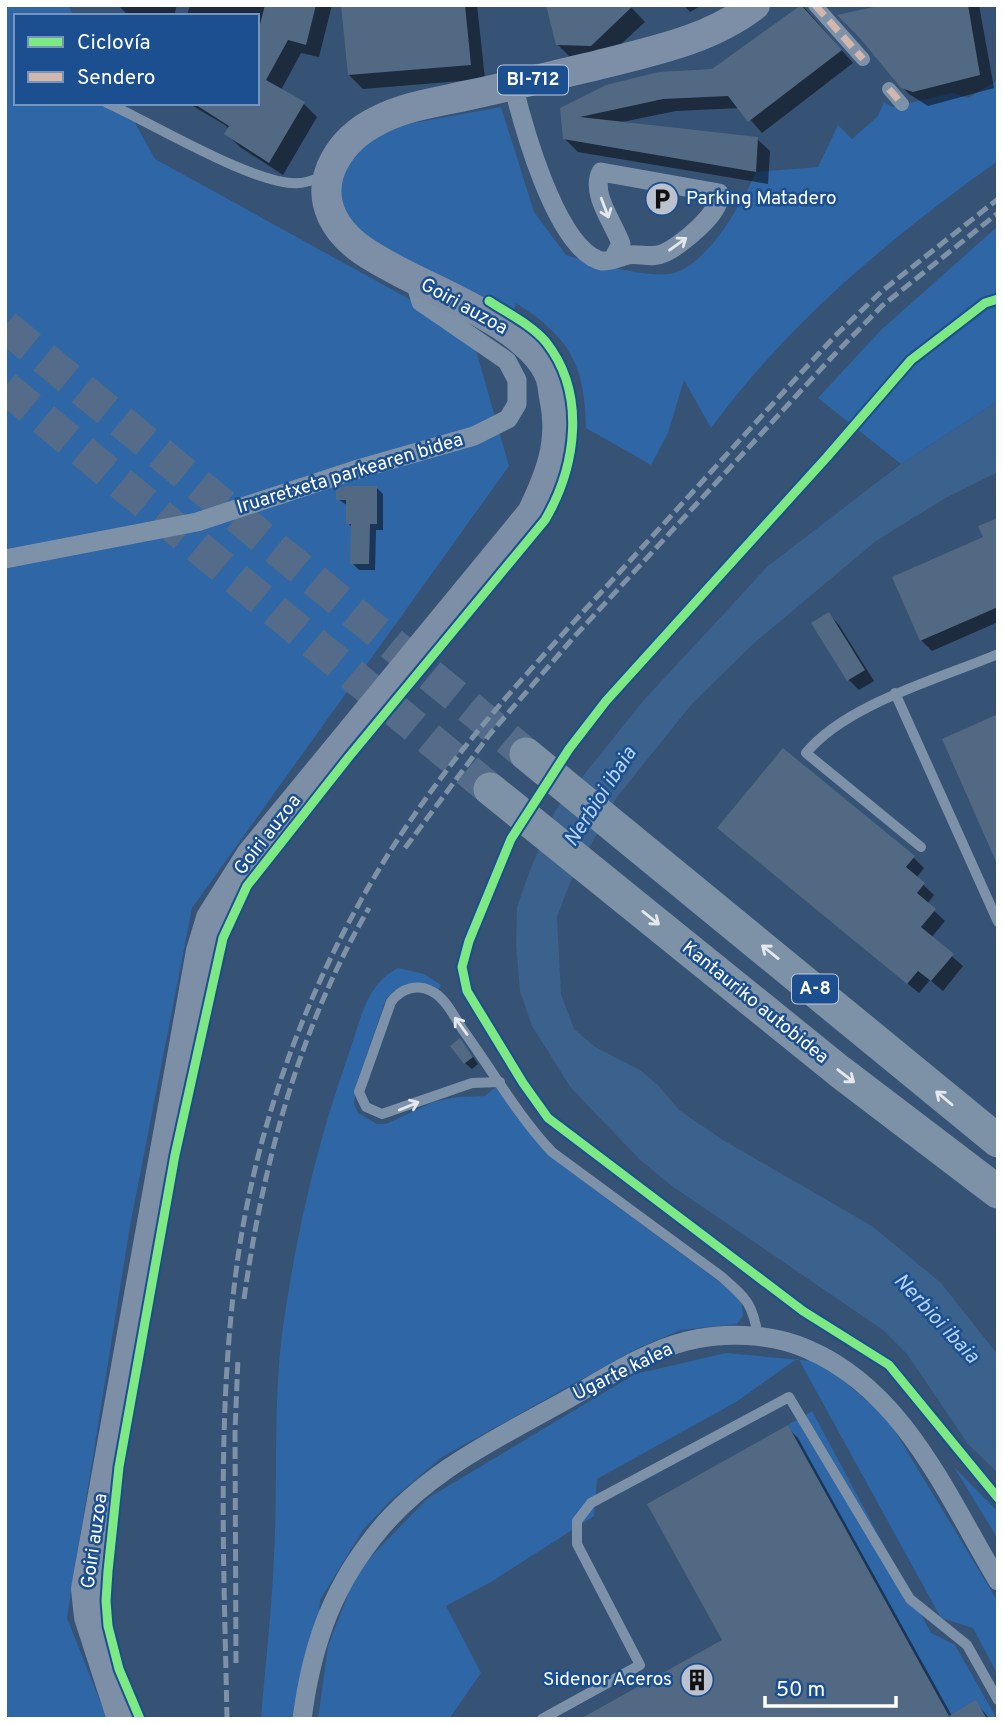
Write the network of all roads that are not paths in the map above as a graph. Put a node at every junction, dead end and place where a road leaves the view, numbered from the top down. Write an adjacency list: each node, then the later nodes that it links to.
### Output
1 (755, 5): 4 (main road, BI-712)
2 (816, 5): 3 (street)
3 (863, 59)
4 (513, 85): 8 (main road, BI-712); 9 (street)
5 (889, 89): 6 (street)
6 (902, 104)
7 (111, 105): 8 (lane)
8 (329, 174): 10 (main road, Goiri auzoa)
9 (613, 259): 9 (street, one-way to 9)
10 (423, 284): 11 (street, Iruaretxeta parkearen bidea); 24 (main road, Goiri auzoa)
11 (5, 559)
12 (998, 654): 13 (lane)
13 (895, 693): 16 (lane); 17 (lane)
14 (536, 763): 19 (highway, A-8, one-way to 14)
15 (490, 789): 20 (highway, Kantauriko autobidea / A-8, one-way to 20)
16 (920, 847)
17 (998, 922)
18 (500, 1082): 18 (lane, one-way to 18); 21 (lane)
19 (998, 1141)
20 (998, 1192)
21 (758, 1337): 22 (street, Ugarte kalea); 25 (street, Ugarte kalea)
22 (998, 1581)
23 (998, 1700): 26 (lane)
24 (122, 1719)
25 (302, 1719)
26 (542, 1719)

